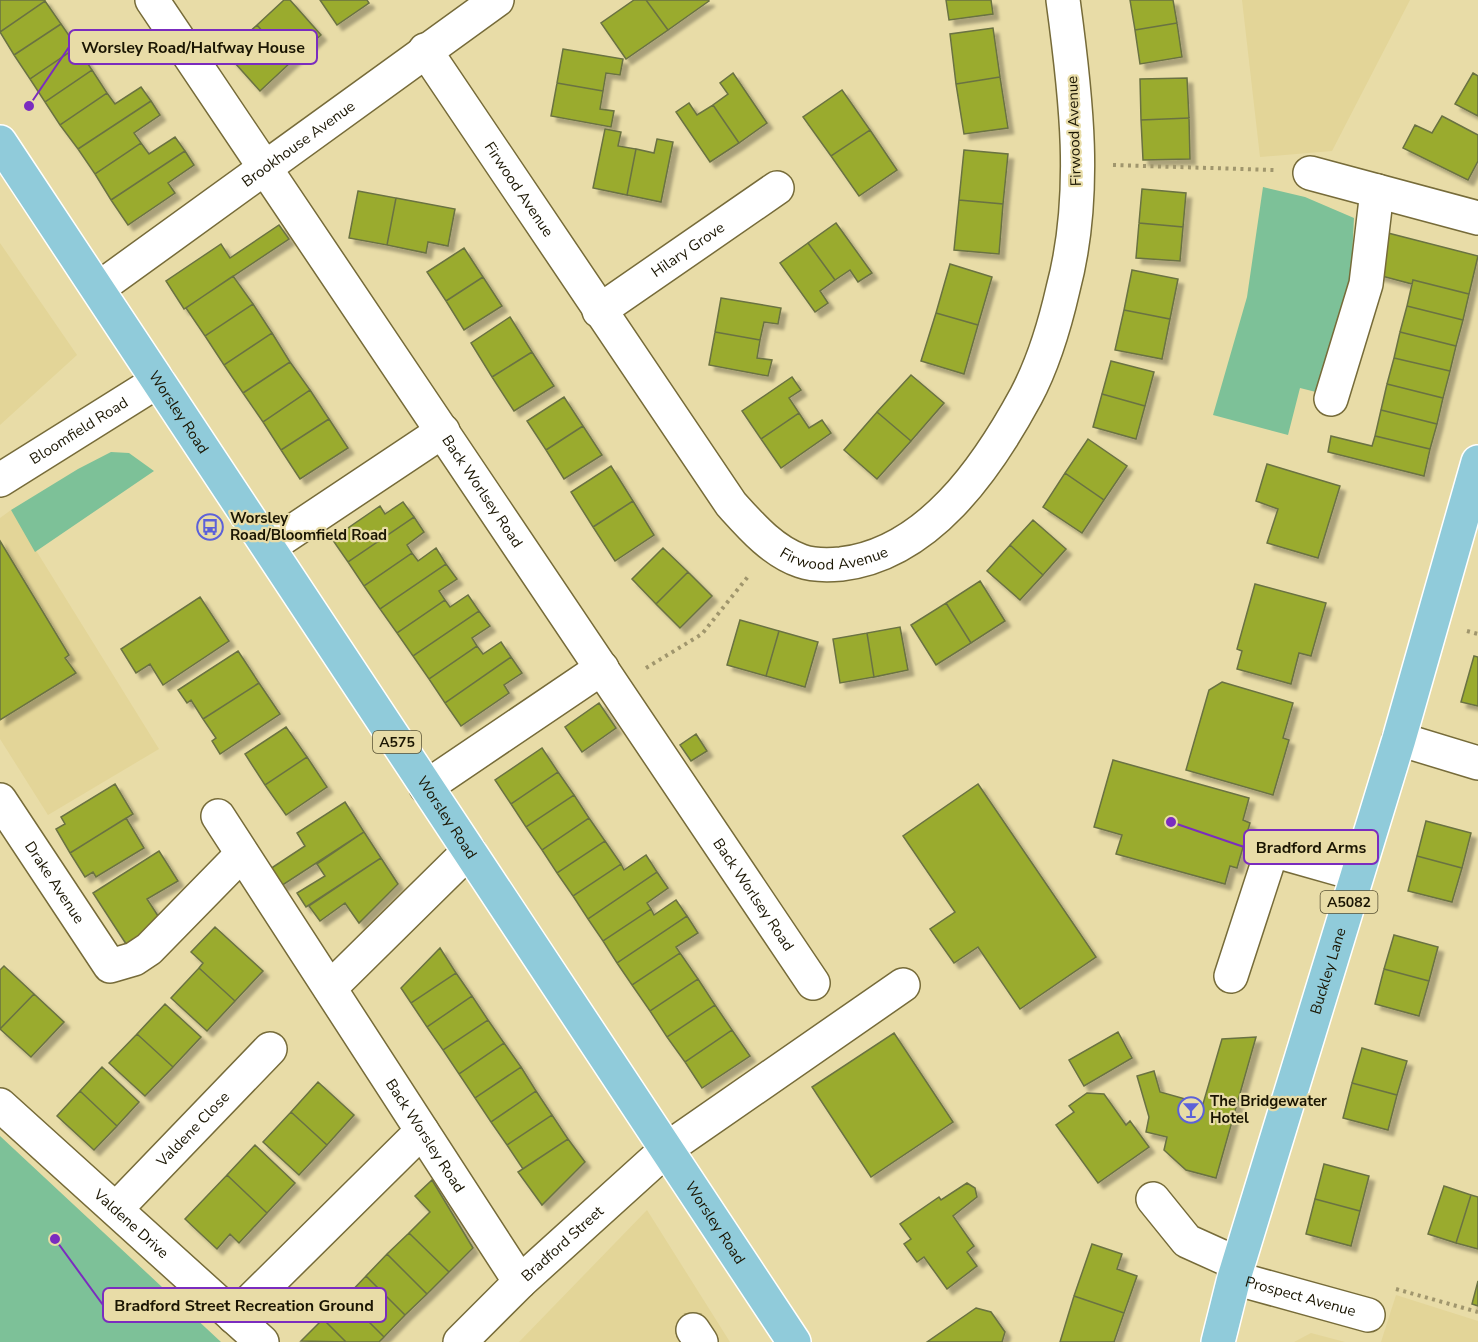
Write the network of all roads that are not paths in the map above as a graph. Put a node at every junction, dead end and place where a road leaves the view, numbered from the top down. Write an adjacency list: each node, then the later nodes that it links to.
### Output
1 (152, 0): 6 (street, Back Worlsey Road)
2 (497, 0): 4 (street, Brookhouse Avenue)
3 (1063, 0): 12 (street, Firwood Avenue)
4 (425, 50): 6 (street, Brookhouse Avenue); 12 (street, Firwood Avenue)
5 (0, 142): 11 (main road, Worsley Road / A575)
6 (267, 168): 11 (street, Brookhouse Avenue); 15 (street, Back Worlsey Road)
7 (1310, 173): 9 (street)
8 (777, 188): 12 (street, Hilary Grove)
9 (1377, 191): 10 (street); 14 (street)
10 (1478, 218)
11 (99, 288): 13 (main road, Worsley Road / A575)
12 (599, 311)
13 (158, 381): 17 (street, Bloomfield Road); 18 (main road, Worsley Road / A575)
14 (1331, 399)
15 (443, 431): 18 (street); 19 (street, Back Worlsey Road)
16 (1478, 462): 20 (main road, Buckley Lane / A5082)
17 (0, 480)
18 (269, 547): 22 (main road, Worsley Road / A575)
19 (608, 678): 22 (street); 29 (street, Back Worlsey Road)
20 (1399, 739): 21 (street); 27 (main road, Buckley Lane / A5082)
21 (1478, 763)
22 (426, 788): 25 (main road, Worsley Road / A575)
23 (0, 800): 26 (street, Drake Avenue)
24 (218, 816): 26 (street, Back Worsley Road)
25 (469, 851): 31 (street); 35 (main road, Worsley Road / A575)
26 (242, 854): 31 (street, Back Worsley Road)
27 (1357, 874): 28 (street); 38 (main road, Buckley Lane / A5082)
28 (1231, 976)
29 (813, 983)
30 (903, 984): 35 (street, Bradford Street)
31 (330, 988): 34 (street, Back Worsley Road)
32 (270, 1049): 37 (street, Valdene Close)
33 (0, 1105): 37 (street, Valdene Drive)
34 (422, 1131): 39 (street, Back Worsley Road); 41 (street)
35 (668, 1148): 39 (street, Bradford Street); 44 (main road, Worsley Road / A575)
36 (1154, 1199): 38 (street, Prospect Avenue)
37 (116, 1209): 41 (street, Valdene Drive)
38 (1236, 1271): 40 (street, Prospect Avenue); 45 (main road, Buckley Lane / A5082)
39 (520, 1282): 43 (street, Bradford Street)
40 (1368, 1315)
41 (234, 1317): 42 (street, Valdene Drive)
42 (262, 1342)
43 (460, 1342)
44 (794, 1342)
45 (1218, 1342)

